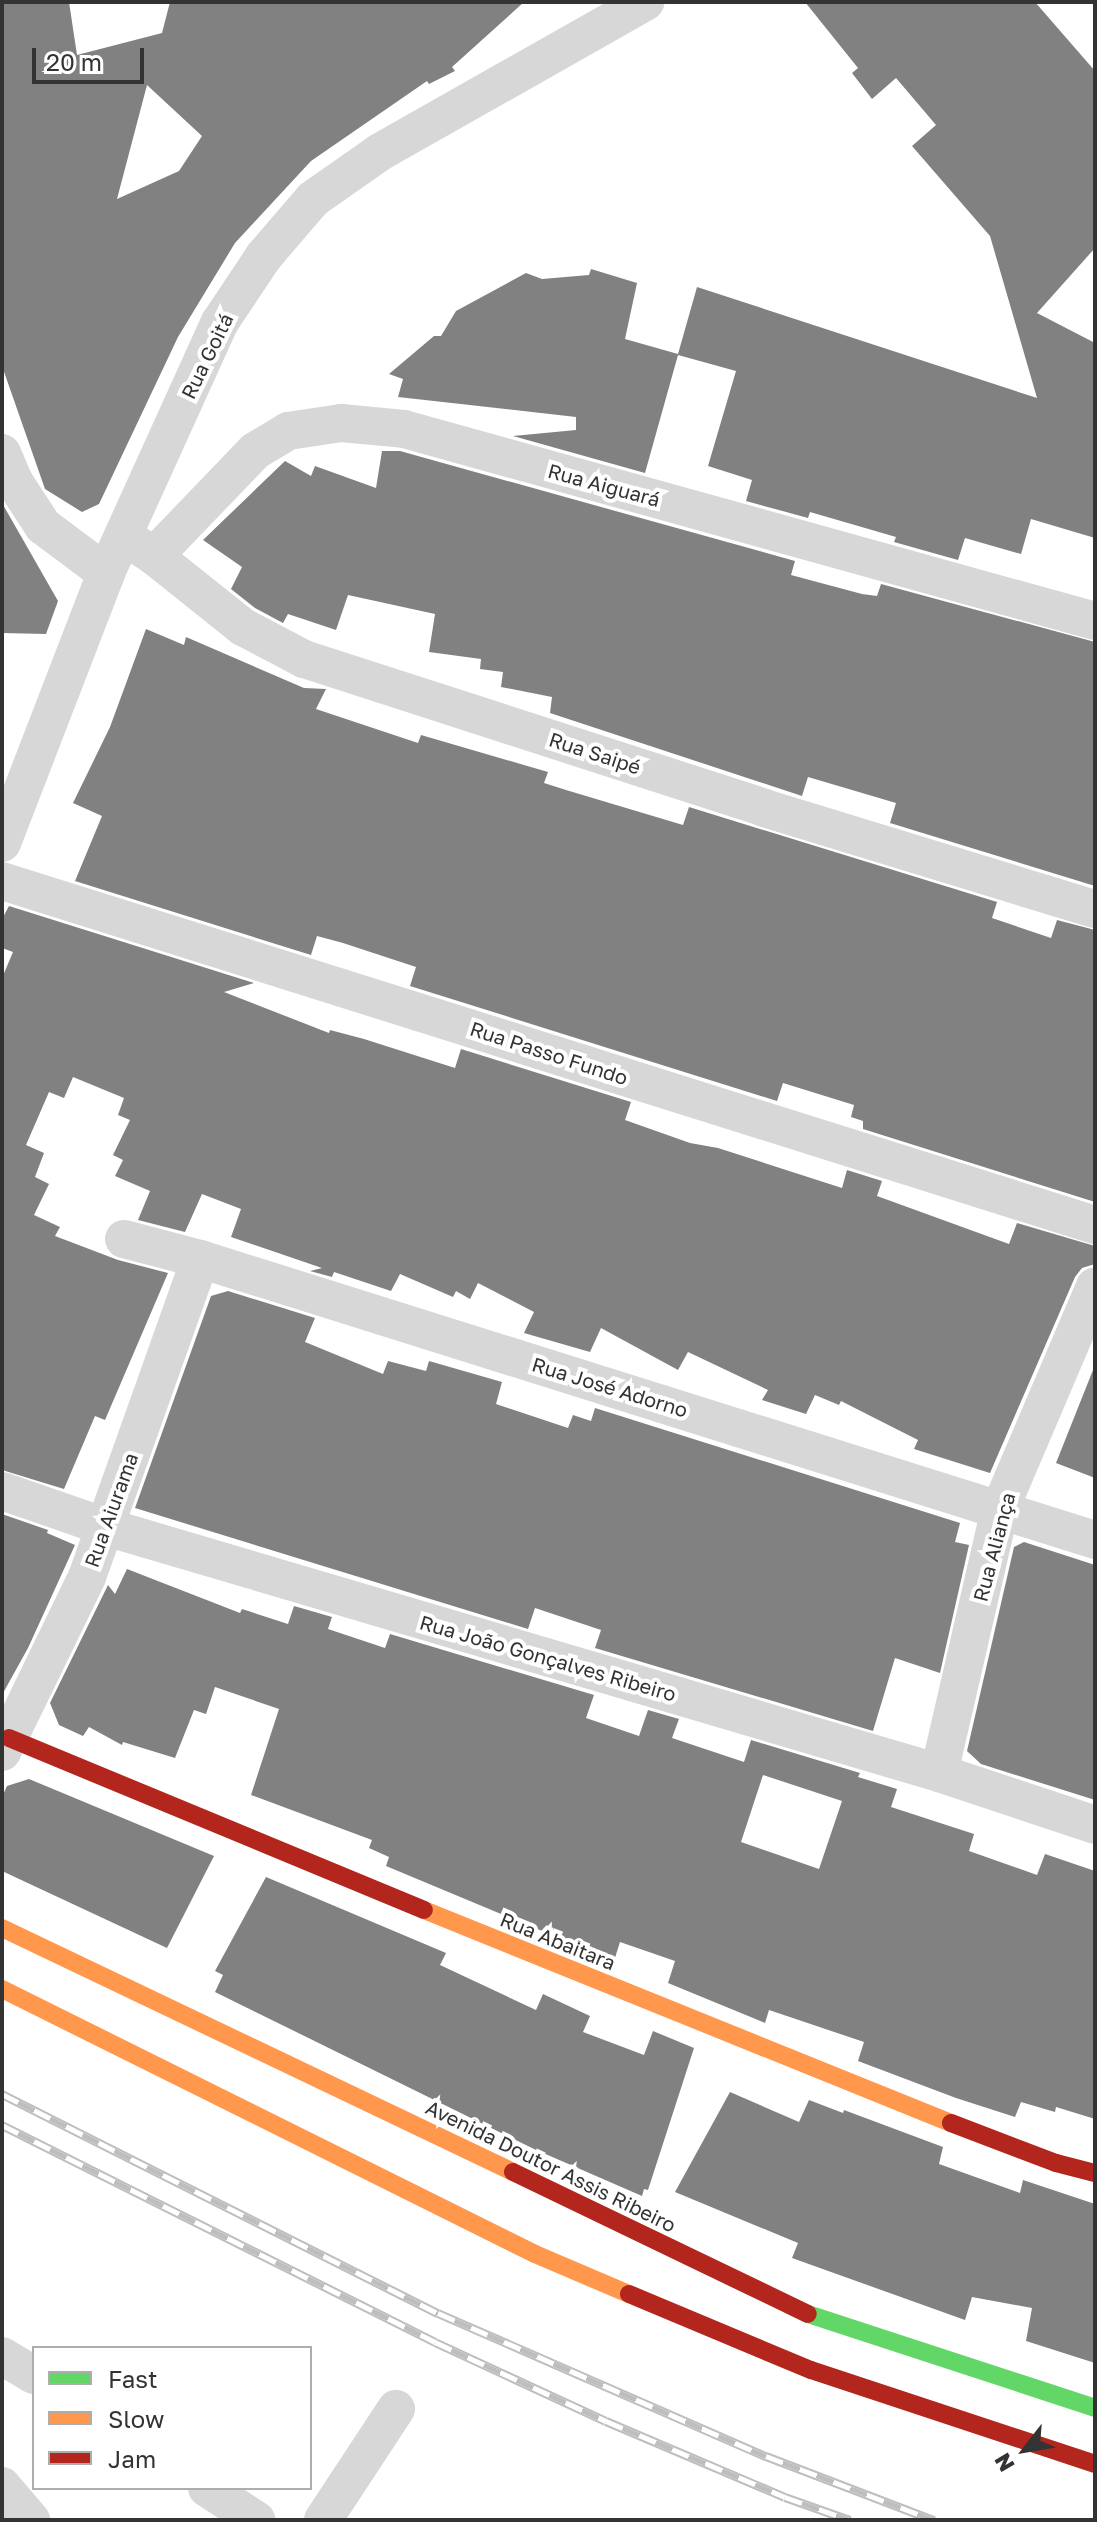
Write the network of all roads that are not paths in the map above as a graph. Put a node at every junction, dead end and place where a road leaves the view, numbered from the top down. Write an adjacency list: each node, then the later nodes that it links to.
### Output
1 (645, 2): 2 (street, Rua Goitá)
2 (590, 12): 4 (street, Rua Goitá)
3 (2, 453): 5 (street)
4 (139, 546): 5 (street, Rua Goitá); 6 (street, Rua Aiguará); 9 (street, Rua Saipé)
5 (106, 573): 7 (street, Rua Goitá)
6 (1095, 621)
7 (2, 843)
8 (2, 881): 10 (street, Rua Passo Fundo)
9 (1095, 909)
10 (1095, 1225)
11 (124, 1239): 12 (street, Rua José Adorno)
12 (200, 1259): 15 (street, Rua José Adorno); 16 (street, Rua Aiurama)
13 (1095, 1286): 15 (street, Rua Aliança)
14 (2, 1491): 16 (street, Rua João Gonçalves Ribeiro)
15 (1000, 1509): 17 (street, Rua José Adorno); 19 (street, Rua Aliança)
16 (106, 1527): 18 (street, Rua Aiurama); 19 (street, Rua João Gonçalves Ribeiro)
17 (1095, 1540)
18 (6, 1745): 23 (main road, Rua Abaitara)
19 (939, 1773): 20 (street, Rua João Gonçalves Ribeiro)
20 (1095, 1825)
21 (2, 1928): 24 (main road, Avenida Doutor Assis Ribeiro)
22 (2, 1989): 26 (main road)
23 (1095, 2173)
24 (1095, 2408)
25 (396, 2409): 31 (street)
26 (1095, 2464)
27 (2, 2486): 29 (street)
28 (206, 2500): 30 (street)
29 (31, 2520)
30 (256, 2520)
31 (323, 2520)

